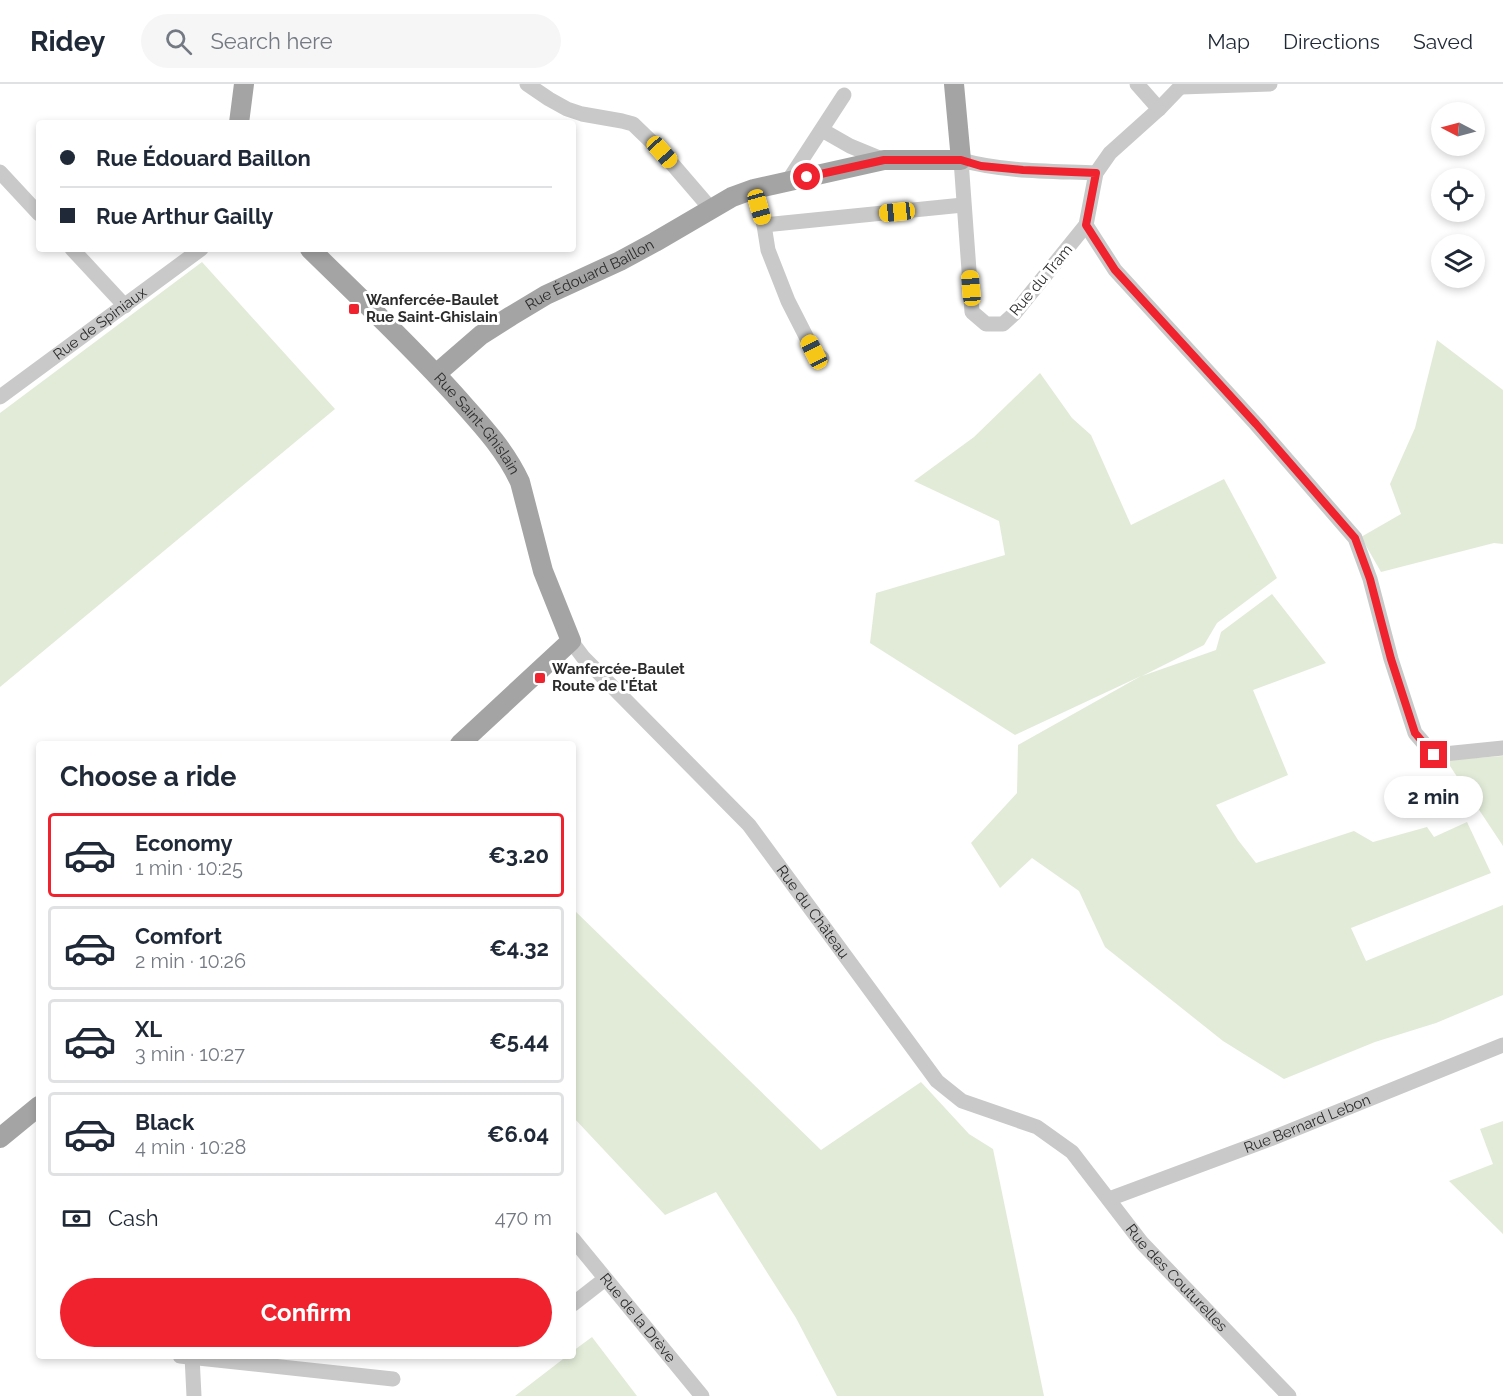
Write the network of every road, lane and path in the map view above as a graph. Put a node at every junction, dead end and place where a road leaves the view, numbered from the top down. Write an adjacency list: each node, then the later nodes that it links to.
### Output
1 (244, 84): 9 (main road)
2 (527, 84): 18 (street)
3 (954, 84): 12 (main road, Rue du Tram)
4 (1137, 84): 8 (street)
5 (1270, 84): 6 (street)
6 (1182, 85): 8 (street)
7 (844, 95): 10 (street)
8 (1159, 109): 14 (street)
9 (239, 120)
10 (822, 130): 11 (street); 15 (street)
11 (884, 160): 12 (main road, Rue Édouard Baillon); 15 (main road, Rue Édouard Baillon)
12 (961, 160): 14 (street, Rue Édouard Baillon); 17 (street, Rue du Tram)
13 (0, 172): 19 (street)
14 (1096, 173): 21 (street)
15 (788, 181): 16 (main road, Rue Édouard Baillon)
16 (754, 189): 18 (main road, Rue Édouard Baillon); 20 (street)
17 (963, 205): 20 (street); 21 (street, Rue du Tram)
18 (711, 209): 27 (main road, Rue Édouard Baillon)
19 (36, 211)
20 (764, 225): 26 (street)
21 (1086, 225): 31 (street)
22 (75, 252): 25 (street)
23 (197, 252): 25 (street, Rue de Spiniaux)
24 (313, 252): 27 (main road, Rue Saint-Ghislain)
25 (125, 306): 28 (street, Rue de Spiniaux)
26 (822, 358)
27 (436, 374): 29 (main road, Rue Saint-Ghislain)
28 (0, 398)
29 (571, 641): 30 (main road); 35 (street, Rue du Château)
30 (463, 741)
31 (1503, 748)
32 (1503, 1045): 36 (street, Rue Bernard Lebon)
33 (36, 1108): 34 (main road)
34 (0, 1138)
35 (1072, 1152): 36 (street, Rue des Couturelles)
36 (1109, 1199): 45 (street, Rue des Couturelles)
37 (576, 1243): 38 (street, Rue de la Drève)
38 (605, 1280): 39 (street); 44 (street, Rue de la Drève)
39 (576, 1302)
40 (188, 1359): 43 (street)
41 (215, 1359): 42 (street)
42 (393, 1379)
43 (194, 1396)
44 (702, 1396)
45 (1289, 1396)

